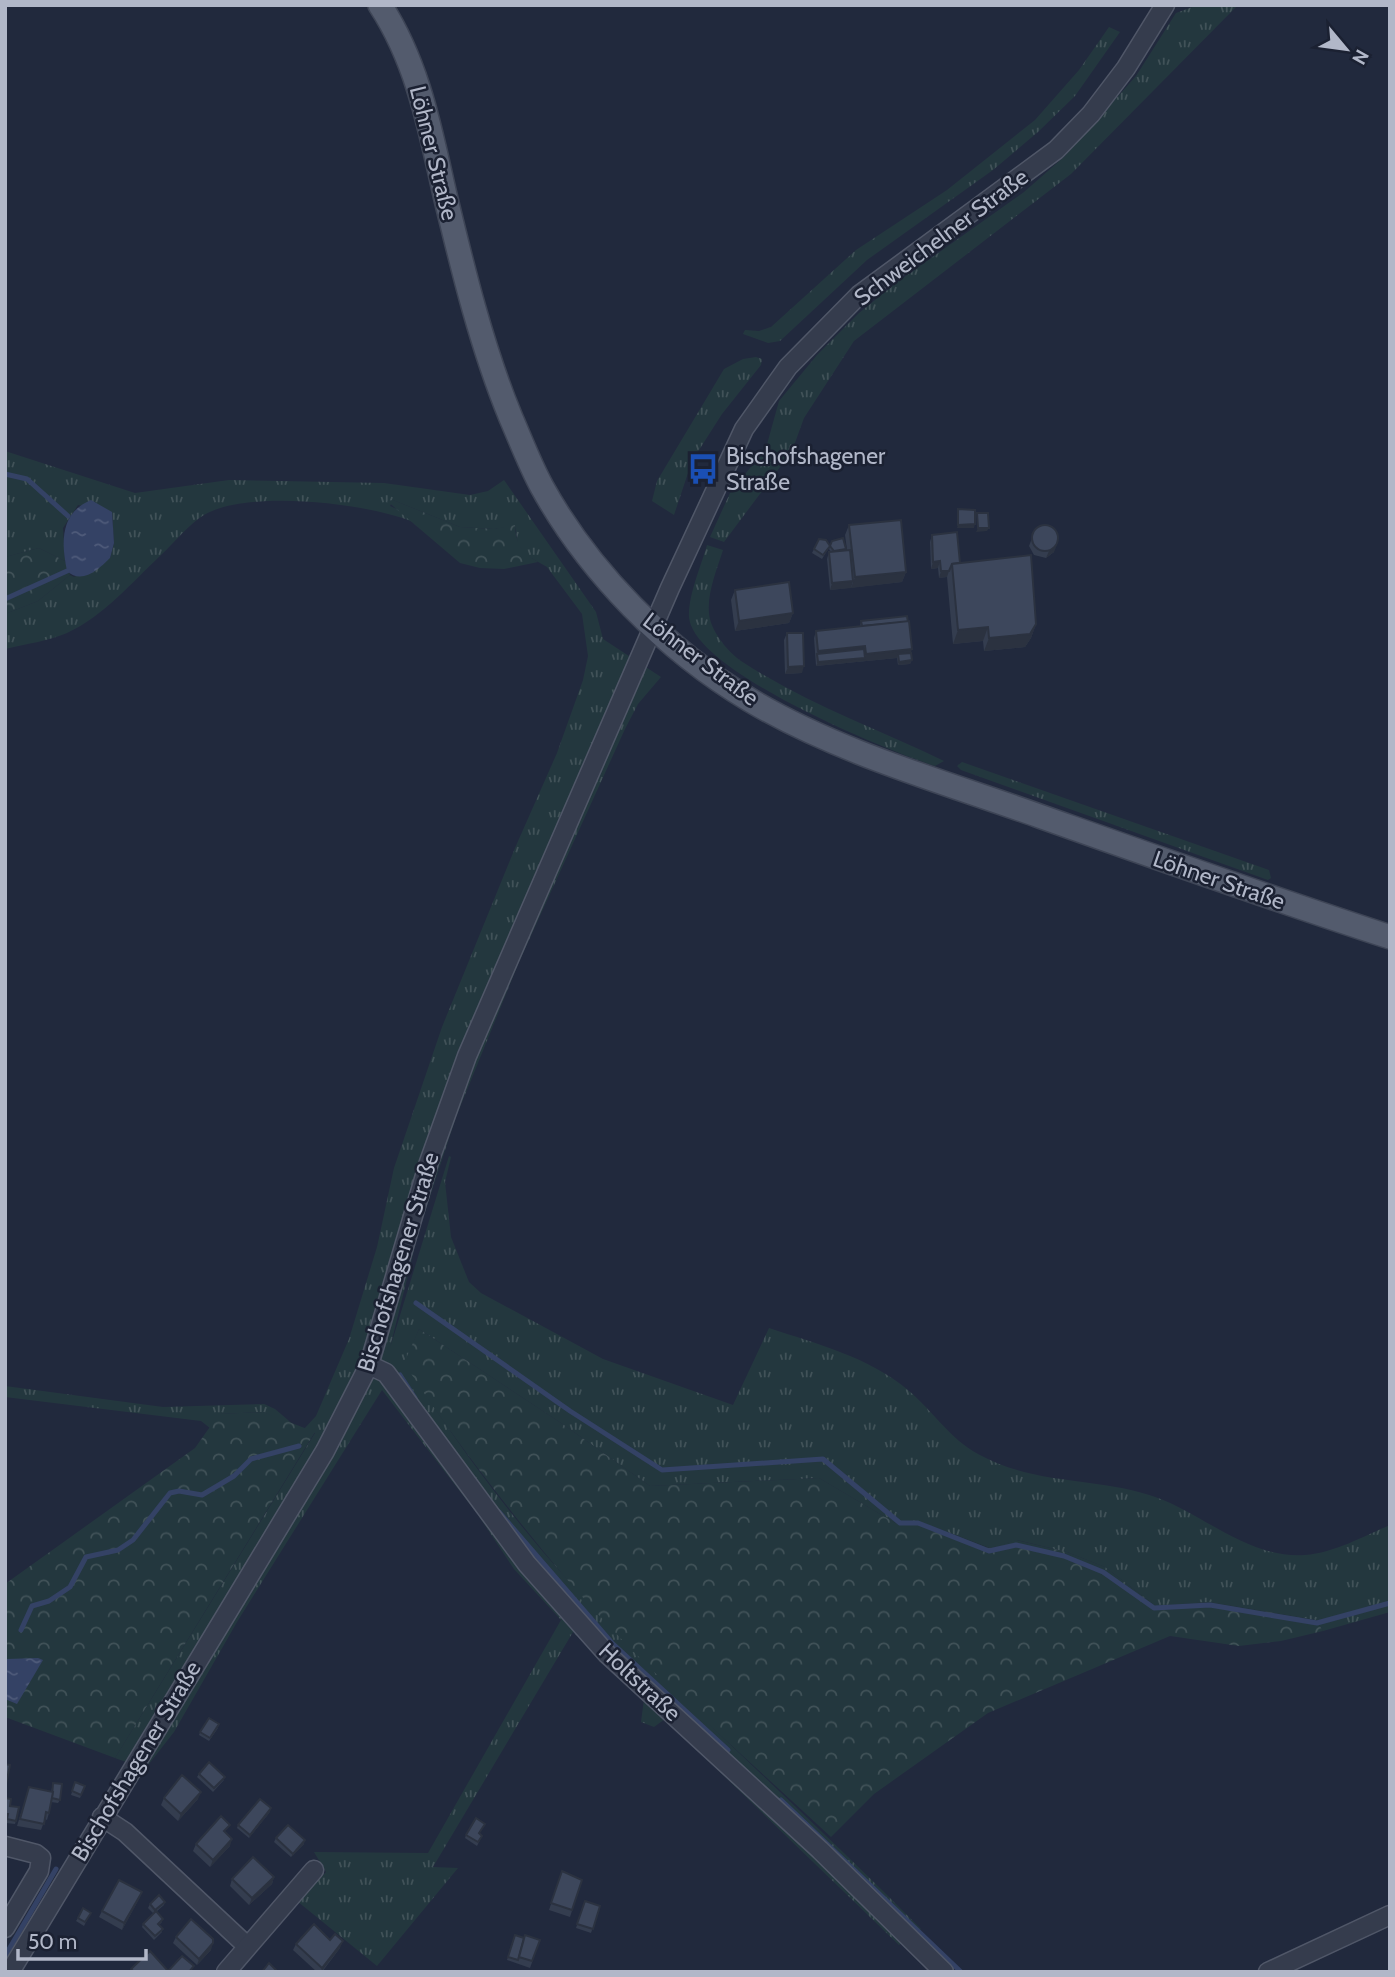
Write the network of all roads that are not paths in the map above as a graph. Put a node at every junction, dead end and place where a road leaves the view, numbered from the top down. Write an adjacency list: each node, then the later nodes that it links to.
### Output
1 (380, 5): 3 (main road, Löhner Straße)
2 (1165, 5): 3 (street, Schweichelner Straße)
3 (654, 626): 4 (main road, Löhner Straße); 5 (street, Bischofshagener Straße)
4 (1390, 937)
5 (369, 1365): 6 (street, Bischofshagener Straße); 14 (street, Holtstraße)
6 (102, 1817): 11 (street); 12 (street, Bischofshagener Straße)
7 (5, 1846): 10 (street)
8 (314, 1870): 11 (street)
9 (1390, 1915): 15 (street)
10 (5, 1928)
11 (247, 1946): 13 (street)
12 (10, 1972)
13 (226, 1972)
14 (944, 1972)
15 (1268, 1972)

